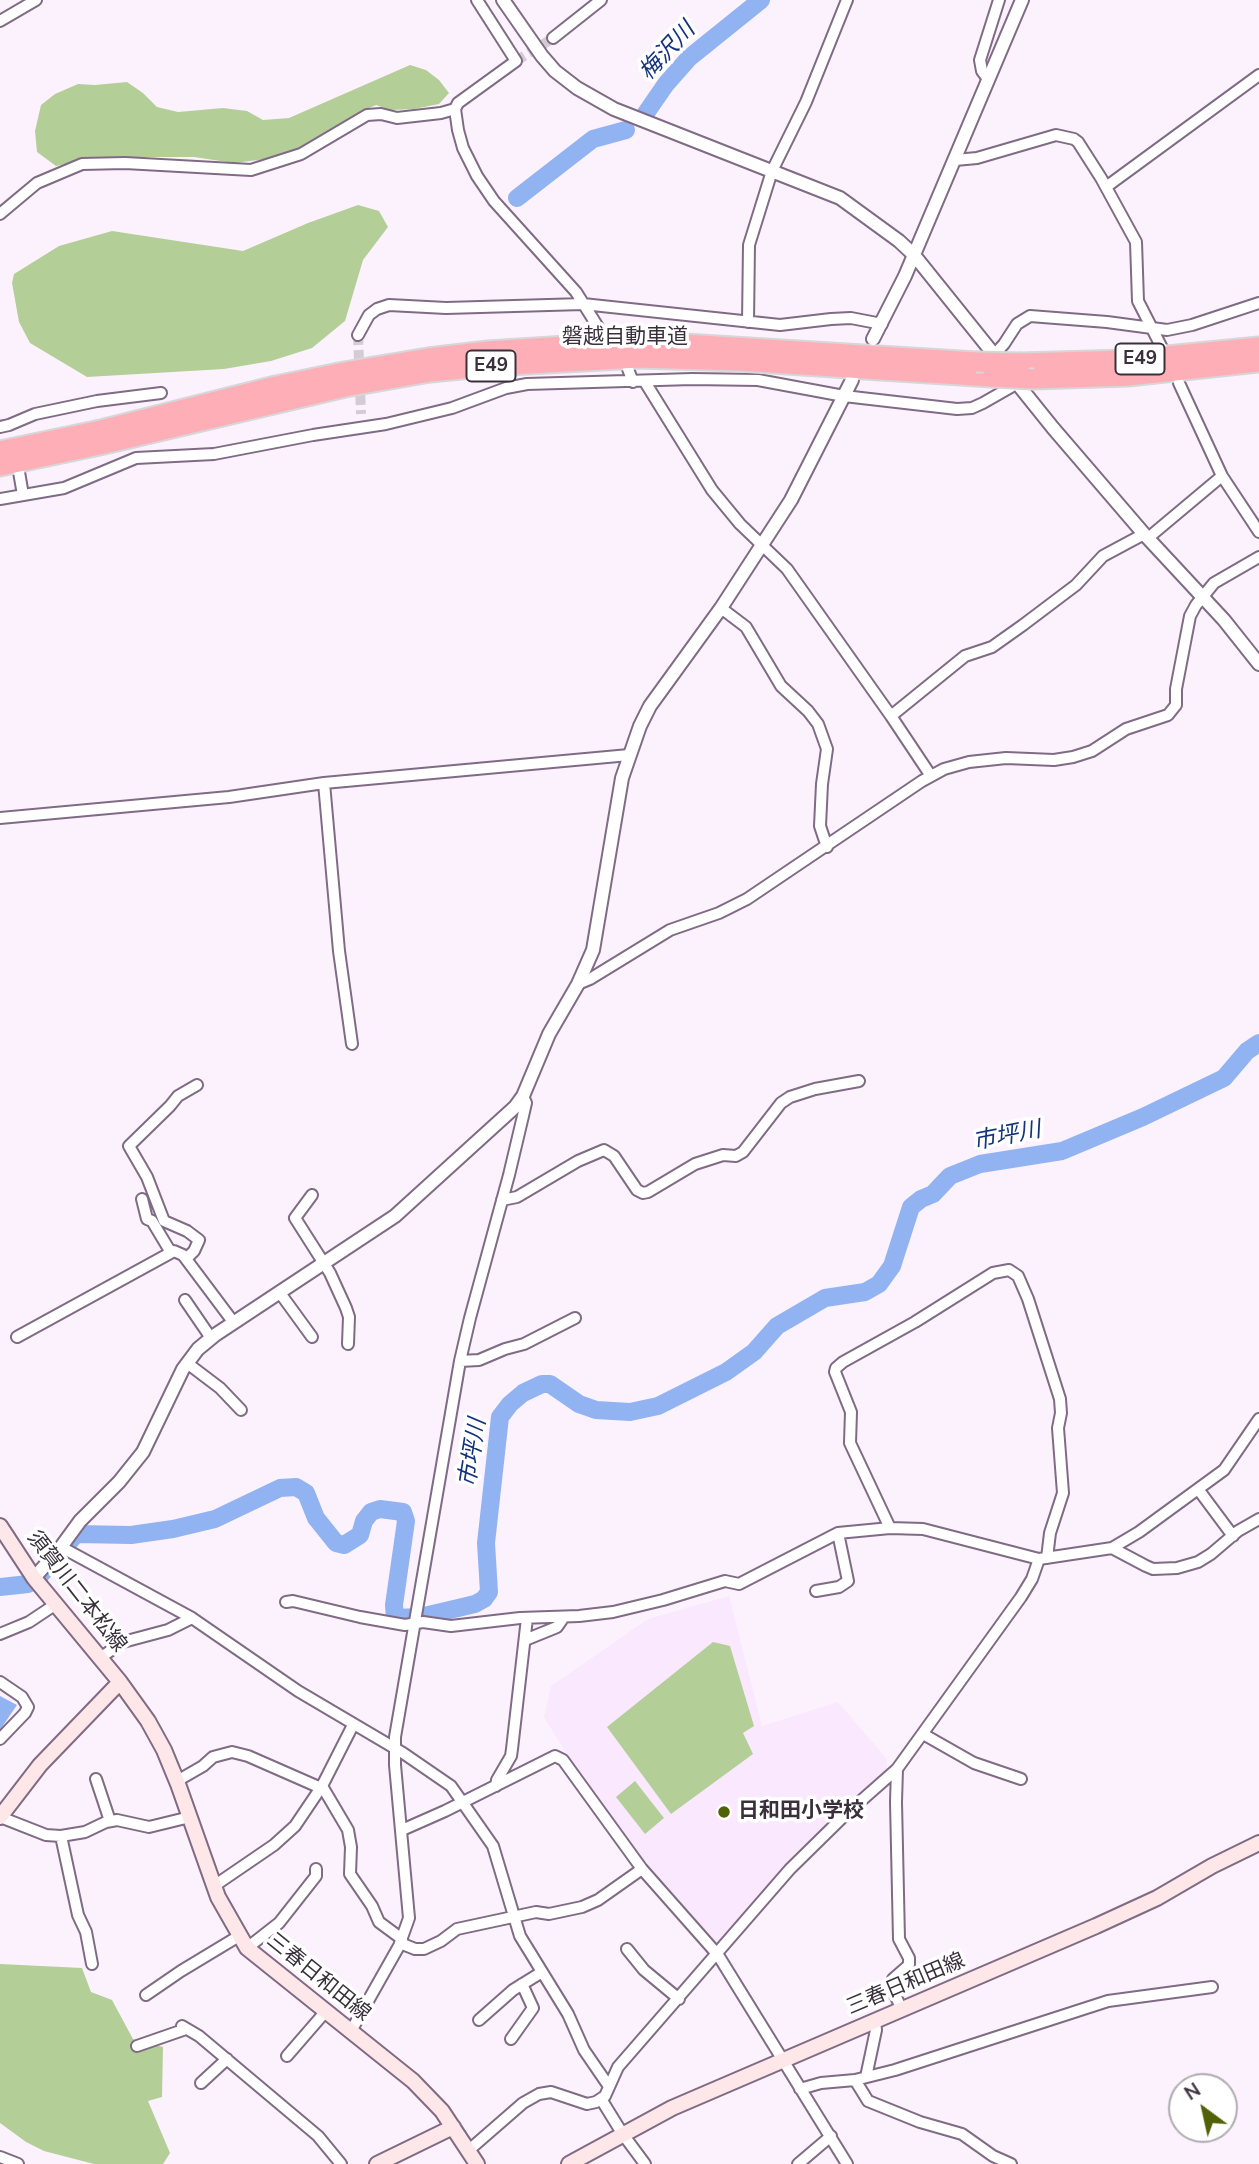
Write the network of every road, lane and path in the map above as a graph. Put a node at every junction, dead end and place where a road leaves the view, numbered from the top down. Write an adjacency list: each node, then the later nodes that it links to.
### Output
1 (36, 0): 8 (street)
2 (477, 0): 12 (street)
3 (503, 0): 14 (street)
4 (601, 0): 9 (street)
5 (847, 0): 14 (street)
6 (999, 0): 11 (street)
7 (1022, 0): 11 (street)
8 (0, 21)
9 (553, 38)
10 (1259, 75): 15 (street)
11 (988, 79): 13 (street)
12 (455, 109): 16 (street); 19 (street)
13 (955, 159): 15 (street); 17 (street)
14 (772, 171): 17 (street); 20 (street)
15 (1106, 187): 23 (street)
16 (0, 214)
17 (914, 254): 21 (street); 28 (street)
18 (1259, 303): 23 (street)
19 (583, 304): 20 (street); 22 (street); 24 (street)
20 (748, 322): 21 (street)
21 (882, 324): 25 (street)
22 (598, 327)
23 (1153, 329): 27 (street); 28 (street)
24 (358, 335)
25 (873, 340)
26 (1259, 347): 28 (highway, 磐越自動車道 / E49, bridge)
27 (1163, 349)
28 (985, 358): 32 (street); 40 (highway, 磐越自動車道 / E49)
29 (1259, 362): 32 (highway, 磐越自動車道 / E49)
30 (628, 369): 33 (street)
31 (852, 380): 36 (street)
32 (1026, 381): 36 (street); 41 (highway, 磐越自動車道 / E49, bridge); 47 (street)
33 (639, 382): 36 (street); 39 (street); 48 (street)
34 (1179, 383): 43 (street)
35 (161, 393): 38 (street)
36 (844, 396): 48 (street)
37 (361, 414): 39 (street)
38 (5, 426): 40 (street)
39 (362, 428): 44 (street)
40 (6, 444)
41 (0, 466)
42 (19, 472): 44 (street)
43 (1222, 476): 46 (street); 47 (street)
44 (23, 495): 45 (street)
45 (0, 499)
46 (1259, 532)
47 (1146, 536): 50 (street); 53 (street)
48 (763, 545): 51 (street); 53 (street)
49 (1259, 557): 50 (street)
50 (1202, 596): 52 (street); 55 (street)
51 (720, 608): 54 (street); 58 (street)
52 (1259, 664)
53 (891, 716): 55 (street)
54 (629, 755): 56 (street); 59 (street)
55 (931, 776): 58 (street)
56 (324, 783): 57 (street); 60 (street)
57 (0, 818)
58 (827, 847): 59 (street)
59 (578, 984): 63 (street)
60 (352, 1044)
61 (859, 1081): 66 (street)
62 (197, 1085): 68 (street)
63 (523, 1096): 66 (street); 69 (street)
64 (312, 1195): 69 (street)
65 (142, 1199): 67 (street)
66 (502, 1200): 78 (street)
67 (170, 1251): 68 (street); 74 (street)
68 (186, 1259): 73 (street)
69 (325, 1264): 70 (street); 77 (street)
70 (280, 1293): 73 (street); 75 (street)
71 (185, 1300): 76 (street)
72 (575, 1318): 78 (street)
73 (234, 1323): 76 (street)
74 (17, 1337)
75 (312, 1337)
76 (211, 1338): 79 (street)
77 (348, 1344)
78 (460, 1361): 98 (street)
79 (187, 1363): 80 (street); 88 (street)
80 (241, 1410)
81 (1259, 1419): 82 (street)
82 (1198, 1489): 87 (street); 89 (street)
83 (1259, 1519): 87 (street)
84 (0, 1526): 91 (main road, 須賀川二本松線)
85 (890, 1528): 86 (street); 90 (street); 90 (street)
86 (838, 1533): 92 (street); 95 (street)
87 (1233, 1536): 89 (street)
88 (61, 1547): 91 (street); 96 (street)
89 (1112, 1548): 90 (street)
90 (1043, 1559): 105 (street)
91 (34, 1578): 94 (main road, 須賀川二本松線)
92 (816, 1591)
93 (286, 1602): 98 (street)
94 (56, 1604): 99 (street); 101 (main road, 須賀川二本松線)
95 (564, 1617): 97 (street); 100 (street)
96 (191, 1618): 101 (street); 104 (street)
97 (527, 1618): 98 (street); 100 (street)
98 (415, 1624): 107 (street)
99 (0, 1634)
100 (526, 1640): 112 (street)
101 (100, 1658): 103 (main road, 須賀川二本松線)
102 (0, 1682): 106 (street)
103 (120, 1682): 111 (main road, 三春日和田線); 115 (main road)
104 (354, 1725): 107 (street); 113 (street)
105 (923, 1734): 108 (street); 110 (street)
106 (0, 1739)
107 (395, 1749): 114 (street); 118 (street)
108 (897, 1769): 128 (street); 135 (street)
109 (96, 1779): 117 (street)
110 (1021, 1779)
111 (177, 1781): 113 (street); 116 (main road, 三春日和田線)
112 (496, 1786): 114 (street); 122 (street)
113 (321, 1787): 123 (street); 125 (street)
114 (464, 1802): 118 (street); 124 (street)
115 (1, 1811): 119 (street)
116 (190, 1817): 117 (street); 123 (main road, 三春日和田線)
117 (110, 1821): 119 (street)
118 (402, 1830): 125 (street)
119 (61, 1836): 129 (street)
120 (1259, 1843): 135 (main road, 三春日和田線)
121 (316, 1869): 126 (street)
122 (642, 1869): 124 (street); 128 (street)
123 (214, 1886): 126 (main road, 三春日和田線)
124 (513, 1916): 125 (street); 130 (street)
125 (401, 1941): 139 (street)
126 (243, 1942): 133 (street); 136 (main road, 三春日和田線)
127 (627, 1950): 134 (street)
128 (718, 1955): 134 (street); 144 (street)
129 (92, 1964)
130 (542, 1972): 131 (street); 147 (street)
131 (522, 1984): 137 (street); 140 (street)
132 (1212, 1987): 145 (street)
133 (146, 1995)
134 (679, 1999): 147 (street)
135 (902, 2010): 138 (main road, 三春日和田線)
136 (326, 2011): 139 (main road, 三春日和田線); 142 (street)
137 (480, 2020)
138 (875, 2021): 144 (main road, 三春日和田線); 145 (street)
139 (351, 2031): 150 (main road, 三春日和田線)
140 (511, 2039)
141 (136, 2046): 143 (street)
142 (287, 2056)
143 (227, 2059): 146 (street); 156 (street)
144 (781, 2060): 148 (street); 151 (main road, 三春日和田線)
145 (860, 2078): 148 (street); 163 (street)
146 (201, 2082)
147 (608, 2085): 149 (street)
148 (800, 2089): 152 (street)
149 (601, 2099): 151 (street); 153 (street)
150 (453, 2127): 153 (main road, 三春日和田線); 157 (main road)
151 (622, 2133): 159 (main road, 三春日和田線); 160 (street)
152 (831, 2136): 161 (street); 162 (street)
153 (468, 2150): 158 (main road, 三春日和田線)
154 (0, 2157): 155 (street)
155 (18, 2164)
156 (341, 2164)
157 (377, 2164)
158 (477, 2164)
159 (569, 2164)
160 (645, 2164)
161 (798, 2164)
162 (847, 2164)
163 (1011, 2164)

